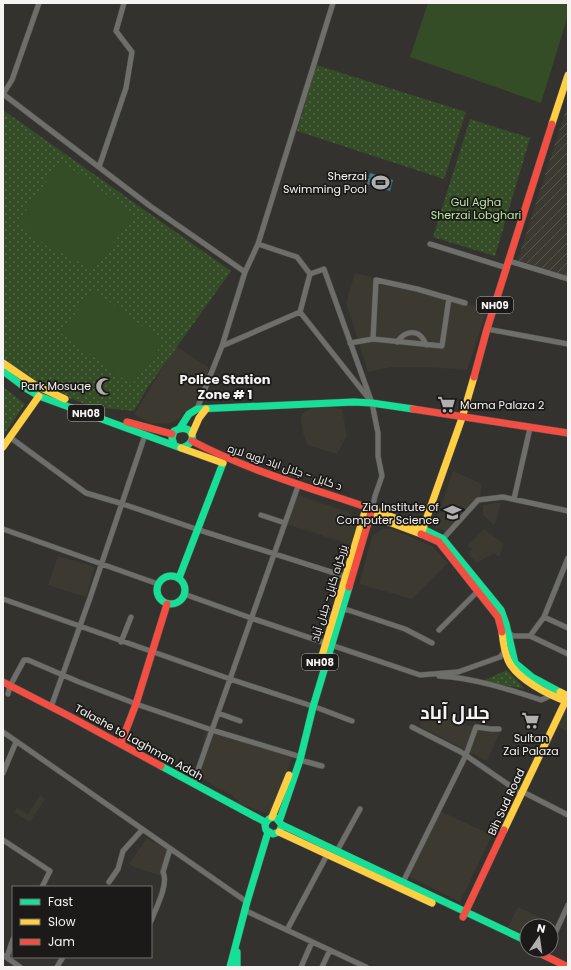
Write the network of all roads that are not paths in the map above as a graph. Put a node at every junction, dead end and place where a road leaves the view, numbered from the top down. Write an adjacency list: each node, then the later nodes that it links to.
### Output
1 (39, 3): 5 (street)
2 (124, 3): 6 (street)
3 (333, 3): 7 (street)
4 (568, 75): 9 (main road, NH09)
5 (3, 94): 6 (street)
6 (99, 167): 10 (street)
7 (258, 244): 10 (street); 11 (street)
8 (430, 244): 9 (street)
9 (508, 265): 12 (street); 16 (main road, NH09)
10 (245, 272): 22 (street)
11 (310, 274): 15 (street); 19 (street)
12 (568, 279)
13 (449, 298): 14 (street); 17 (street); 21 (street)
14 (465, 303)
15 (300, 312): 22 (street); 26 (street)
16 (487, 329): 20 (street); 29 (main road, NH09)
17 (372, 339): 18 (street); 19 (street)
18 (397, 342): 21 (street); 21 (street)
19 (350, 343): 26 (street)
20 (568, 344)
21 (426, 345)
22 (222, 346): 27 (street)
23 (3, 363): 33 (main road, NH08)
24 (3, 371): 25 (main road, NH08)
25 (39, 396): 34 (main road, NH08); 35 (main road)
26 (372, 404): 28 (main road); 29 (main road); 43 (street)
27 (197, 409): 28 (main road); 30 (main road)
28 (206, 409): 36 (main road)
29 (462, 418): 31 (main road); 49 (main road, NH09)
30 (180, 428): 33 (main road); 36 (main road)
31 (530, 428): 32 (main road); 41 (street)
32 (568, 433)
33 (172, 434): 37 (main road)
34 (146, 435): 37 (main road, NH08); 42 (street)
35 (10, 438): 38 (main road); 42 (street)
36 (192, 438): 37 (main road); 43 (main road, د کابل - جلال اباد لویه لاره)
37 (177, 446): 39 (main road, NH08)
38 (3, 447)
39 (223, 463): 40 (main road, NH08); 48 (main road)
40 (297, 489): 43 (main road, NH08); 46 (street)
41 (514, 499): 44 (street); 50 (street)
42 (123, 504): 48 (street); 53 (street)
43 (369, 511): 49 (main road); 55 (main road, بزرگراه کابل- جلال آباد / NH08)
44 (568, 511)
45 (261, 515): 46 (street)
46 (285, 523): 51 (street)
47 (3, 529): 53 (street)
48 (197, 529): 51 (street); 56 (main road)
49 (422, 531): 50 (main road)
50 (441, 541): 58 (main road); 69 (main road)
51 (274, 554): 55 (street); 65 (street)
52 (568, 558): 54 (street)
53 (102, 565): 57 (street); 66 (street)
54 (566, 570): 64 (street)
55 (348, 577): 62 (main road, بزرگراه کابل- جلال آباد / NH08); 73 (main road, بزرگراه کابل- جلال آباد / NH08)
56 (179, 578): 57 (main road); 59 (main road)
57 (158, 584): 61 (main road)
58 (478, 591): 68 (street); 74 (main road)
59 (184, 594): 61 (main road); 65 (street)
60 (3, 599): 66 (street)
61 (167, 604): 75 (main road)
62 (342, 610): 72 (street); 73 (main road, بزرگراه کابل- جلال آباد / NH08)
63 (131, 617): 71 (street)
64 (544, 617): 67 (street); 70 (street)
65 (252, 618): 73 (street); 79 (street)
66 (80, 626): 71 (street); 77 (street)
67 (568, 628)
68 (439, 630)
69 (508, 633): 70 (street); 74 (main road)
70 (530, 636): 76 (street)
71 (121, 642): 75 (street)
72 (432, 643)
73 (328, 644): 78 (street); 86 (main road, بزرگراه کابل- جلال آباد / NH08)
74 (508, 649): 78 (street); 83 (main road); 84 (main road)
75 (152, 652): 79 (street); 85 (main road)
76 (568, 654)
77 (62, 674): 81 (street); 85 (street); 87 (street)
78 (420, 675): 83 (street)
79 (230, 679): 86 (street); 88 (street)
80 (3, 682): 81 (main road, Talashe to Laghman Adah)
81 (10, 686): 82 (street); 87 (main road, Talashe to Laghman Adah)
82 (8, 694)
83 (552, 695): 84 (main road)
84 (567, 700): 102 (main road, Bih Sud Road)
85 (136, 704): 93 (street); 96 (main road)
86 (311, 706): 90 (street); 98 (main road, بزرگراه کابل- جلال آباد / NH08)
87 (51, 707): 96 (main road, Talashe to Laghman Adah)
88 (218, 713): 89 (street); 93 (street)
89 (240, 721)
90 (352, 721)
91 (412, 727): 97 (street)
92 (500, 729): 97 (street)
93 (212, 730): 98 (street); 101 (street)
94 (3, 732): 95 (street)
95 (16, 742): 100 (street); 108 (street)
96 (121, 743): 101 (main road, Talashe to Laghman Adah)
97 (466, 755): 102 (street); 115 (street)
98 (299, 757): 99 (street); 105 (main road, بزرگراه کابل- جلال آباد / NH08); 107 (main road, بزرگراه کابل- جلال آباد / NH08)
99 (322, 766)
100 (3, 773)
101 (193, 784): 106 (main road, Talashe to Laghman Adah)
102 (522, 794): 104 (street); 120 (main road, Bih Sud Road)
103 (360, 809): 112 (street)
104 (568, 815)
105 (272, 817): 106 (main road, NH08); 107 (main road)
106 (266, 822): 109 (main road)
107 (280, 826): 109 (main road); 112 (main road); 113 (main road)
108 (142, 830): 111 (street); 114 (street)
109 (268, 832): 117 (main road)
110 (3, 840): 116 (street)
111 (170, 849): 117 (street); 121 (street)
112 (337, 851): 115 (main road)
113 (327, 855): 120 (main road); 123 (street)
114 (109, 882)
115 (403, 882): 120 (main road)
116 (42, 886)
117 (247, 902): 119 (main road)
118 (568, 905): 122 (street)
119 (244, 910): 123 (street); 128 (main road)
120 (464, 915): 124 (main road); 127 (main road)
121 (152, 918)
122 (559, 925)
123 (287, 930): 126 (street)
124 (519, 938)
125 (12, 941): 130 (street)
126 (312, 942): 129 (street); 137 (street)
127 (519, 943)
128 (237, 944): 135 (main road); 136 (main road)
129 (330, 950): 138 (street); 139 (street)
130 (5, 956): 133 (street)
131 (62, 958): 134 (street)
132 (555, 958): 140 (main road)
133 (20, 967)
134 (57, 967)
135 (230, 967)
136 (237, 967)
137 (301, 967)
138 (322, 967)
139 (366, 967)
140 (568, 967)

